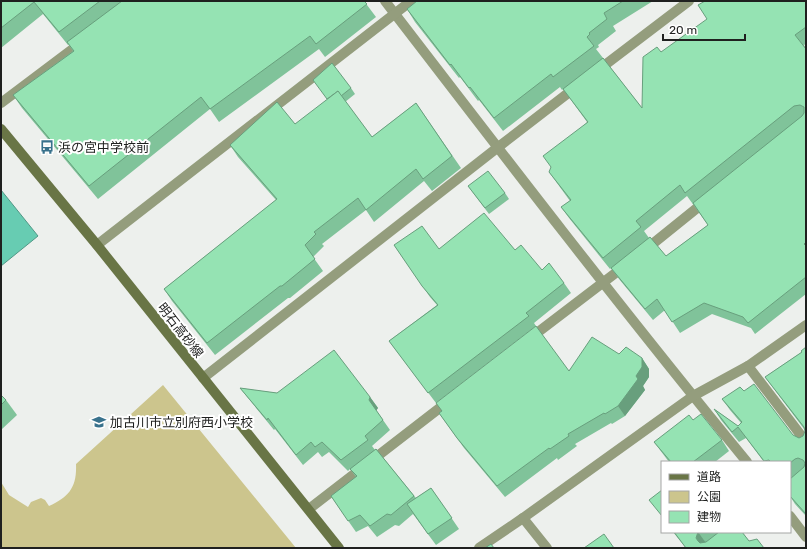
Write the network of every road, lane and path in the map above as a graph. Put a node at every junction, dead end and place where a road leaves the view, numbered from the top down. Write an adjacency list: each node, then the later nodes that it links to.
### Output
1 (385, 1): 4 (street)
2 (411, 1): 4 (street)
3 (689, 1): 8 (street)
4 (394, 14): 8 (street); 10 (street)
5 (90, 36): 6 (street)
6 (1, 103)
7 (1, 128): 10 (main road, 明石高砂線)
8 (497, 148): 11 (street); 15 (street)
9 (714, 195): 11 (street)
10 (97, 245): 15 (main road, 明石高砂線)
11 (604, 282): 13 (street); 17 (street)
12 (806, 325): 14 (street)
13 (522, 345)
14 (748, 366): 17 (street); 18 (street)
15 (203, 378): 20 (main road, 明石高砂線)
16 (459, 393): 20 (street)
17 (693, 396): 19 (street); 22 (street)
18 (806, 442)
19 (746, 461)
20 (308, 509): 24 (main road, 明石高砂線)
21 (791, 517): 23 (street)
22 (523, 518): 25 (street); 26 (street)
23 (806, 536)
24 (339, 548)
25 (479, 548)
26 (547, 548)

